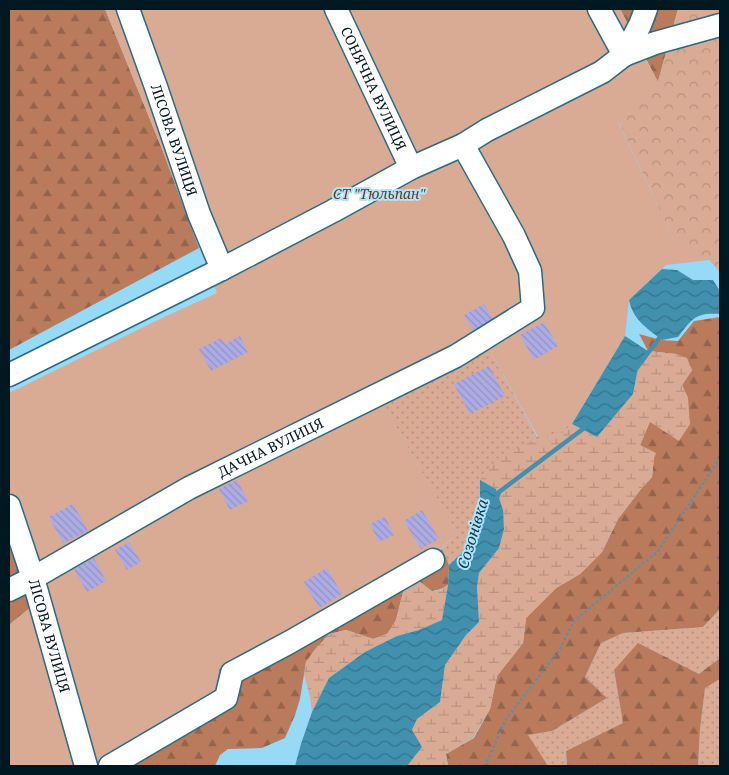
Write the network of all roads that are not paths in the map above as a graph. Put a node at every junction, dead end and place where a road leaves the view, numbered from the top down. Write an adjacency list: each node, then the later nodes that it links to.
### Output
1 (128, 9): 9 (street, ЛІСОВА ВУЛИЦЯ)
2 (336, 9): 8 (street, СОНЯЧНА ВУЛИЦЯ)
3 (599, 9): 6 (street)
4 (646, 9): 6 (street)
5 (720, 25): 6 (street)
6 (624, 55): 7 (street)
7 (463, 145): 8 (street); 13 (street, ДАЧНА ВУЛИЦЯ)
8 (411, 168): 9 (street)
9 (222, 269): 10 (street)
10 (9, 375)
11 (9, 506): 13 (street, ЛІСОВА ВУЛИЦЯ)
12 (434, 560): 16 (street)
13 (33, 578): 14 (street, ДАЧНА ВУЛИЦЯ); 15 (street, ЛІСОВА ВУЛИЦЯ)
14 (9, 590)
15 (86, 766)
16 (110, 766)

